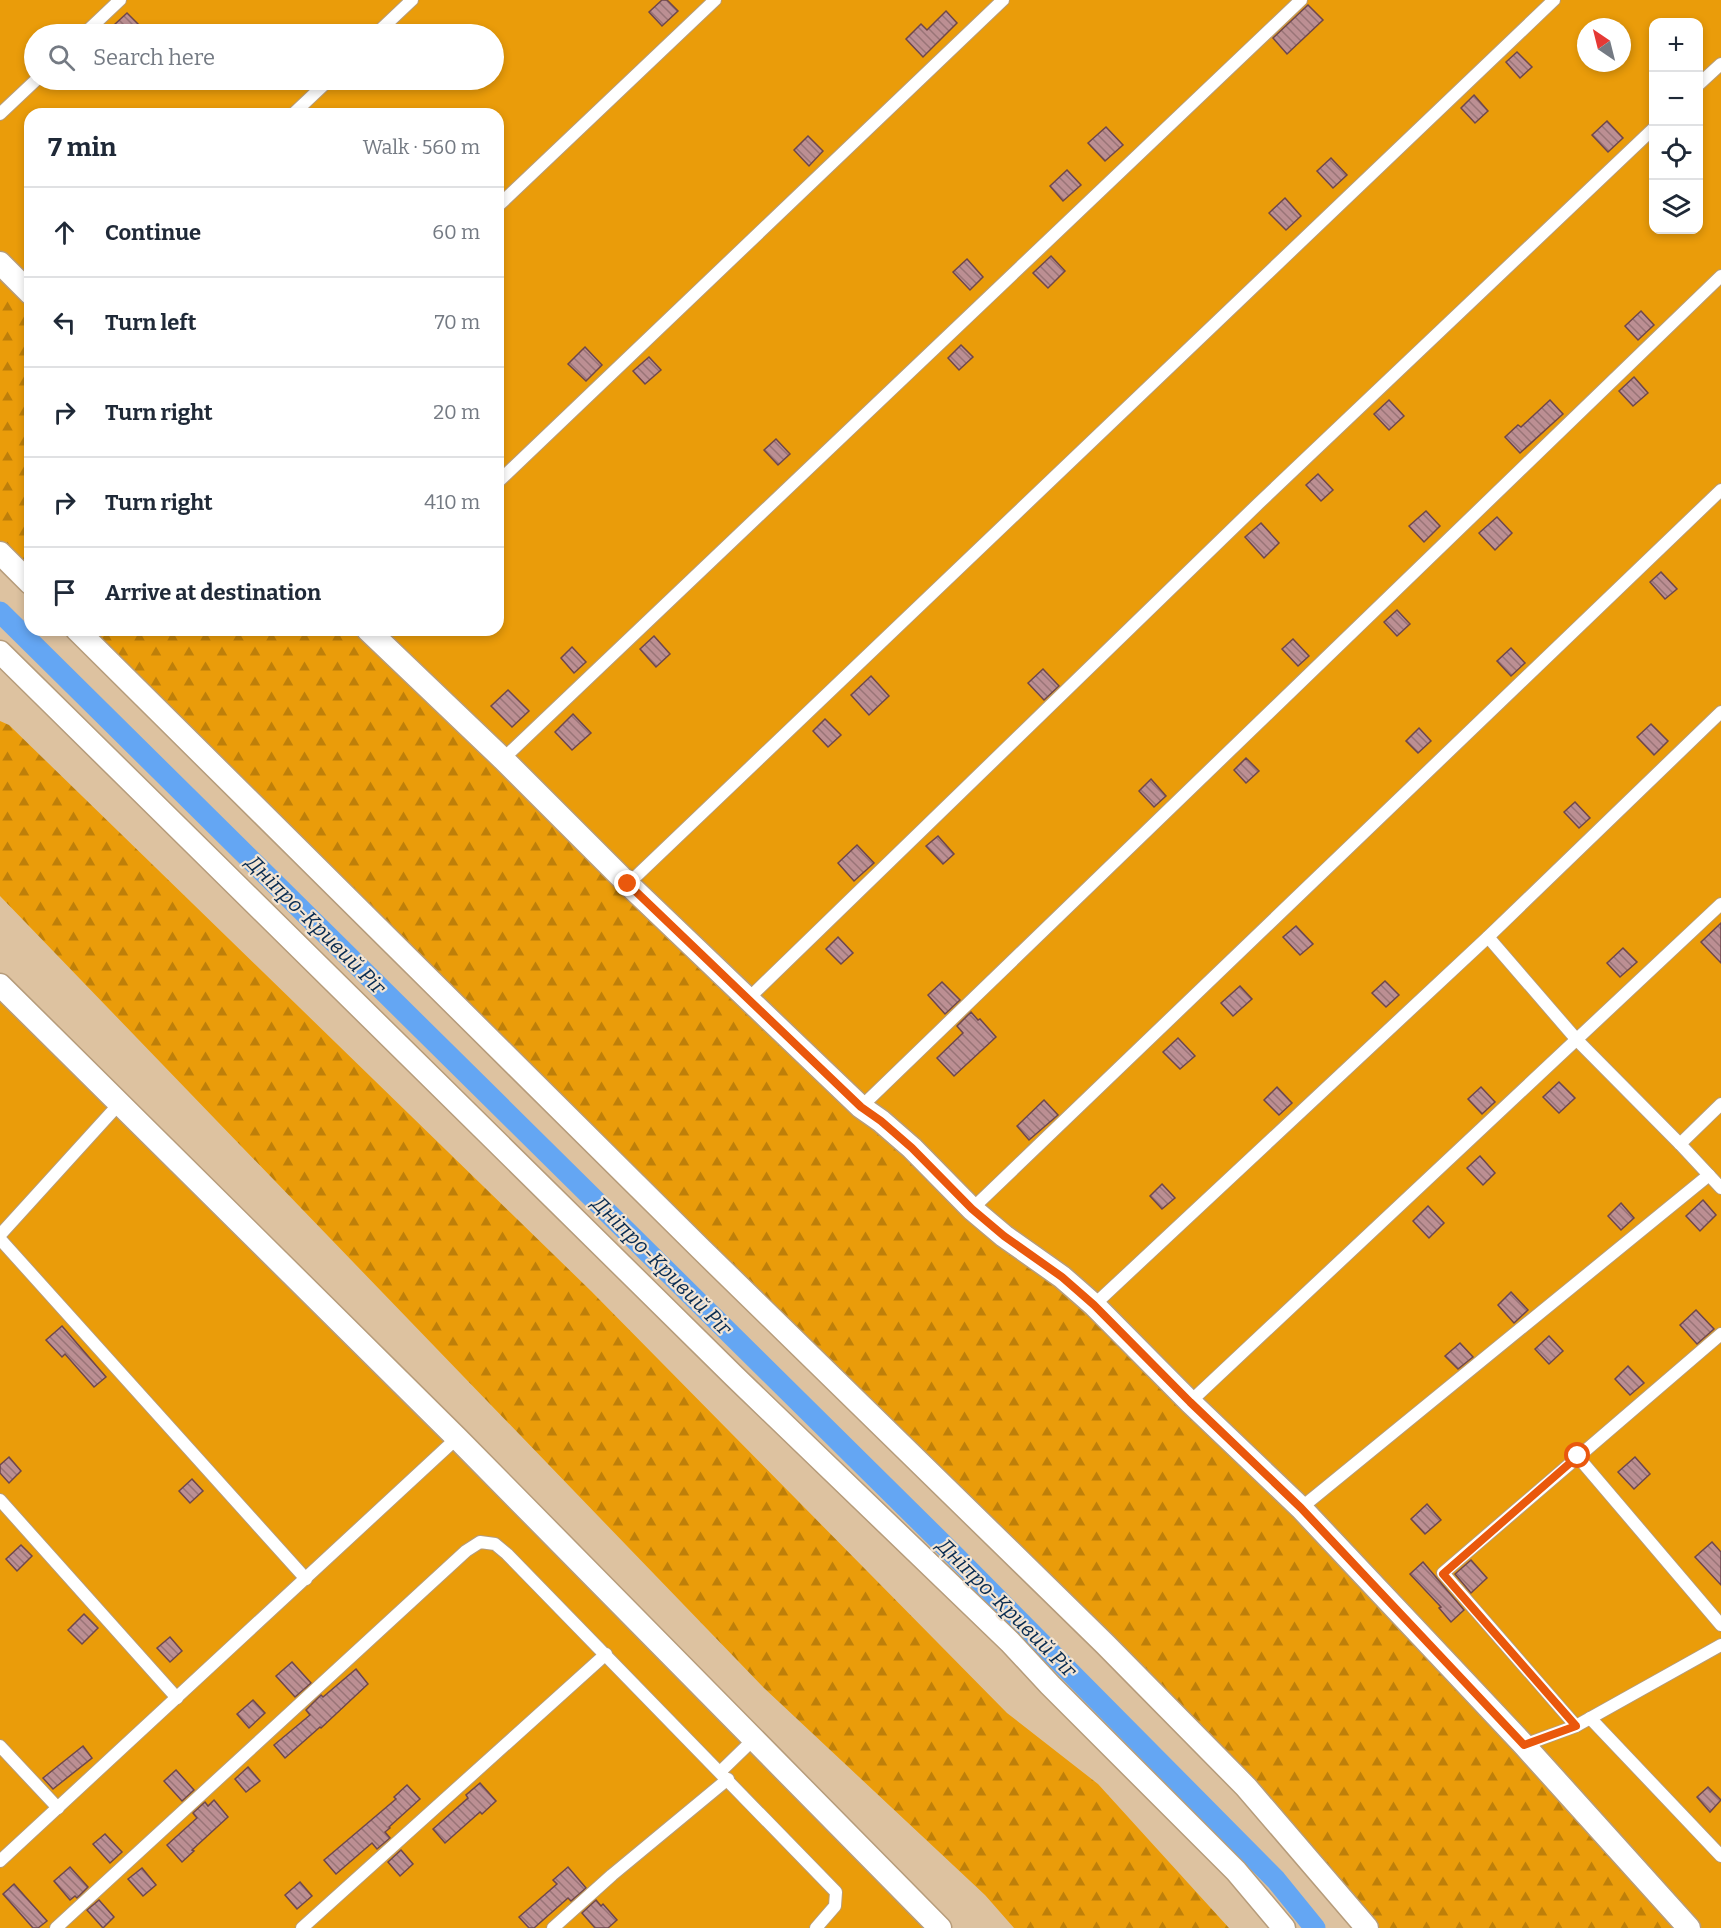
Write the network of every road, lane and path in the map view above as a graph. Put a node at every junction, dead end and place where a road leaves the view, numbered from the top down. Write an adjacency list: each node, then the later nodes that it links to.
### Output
1 (120, 0): 7 (lane)
2 (412, 0): 8 (lane)
3 (715, 0): 16 (lane)
4 (1003, 0): 20 (lane)
5 (1301, 0): 28 (lane)
6 (1554, 0): 29 (lane)
7 (95, 24)
8 (387, 24)
9 (1721, 64): 10 (lane)
10 (1703, 81)
11 (25, 90): 14 (lane)
12 (318, 90): 13 (lane)
13 (299, 108)
14 (0, 114)
15 (1649, 132): 33 (lane)
16 (504, 200)
17 (0, 263): 19 (street)
18 (1721, 276): 37 (lane)
19 (24, 287)
20 (504, 476)
21 (1721, 490): 41 (lane)
22 (0, 553): 23 (street)
23 (24, 577)
24 (83, 636): 70 (street)
25 (374, 636): 28 (street)
26 (0, 652): 69 (street)
27 (1721, 712): 31 (lane)
28 (503, 759): 29 (street)
29 (628, 884): 33 (street)
30 (1721, 904): 34 (lane)
31 (1488, 937): 34 (lane); 43 (lane)
32 (0, 985): 35 (street)
33 (748, 999): 37 (street)
34 (1577, 1040): 38 (lane); 45 (lane)
35 (119, 1104): 42 (lane); 46 (street)
36 (1721, 1104): 38 (lane)
37 (861, 1107): 41 (street)
38 (1680, 1144): 39 (lane)
39 (1709, 1175): 40 (lane); 49 (lane)
40 (1721, 1188)
41 (972, 1209): 43 (street)
42 (0, 1237): 50 (lane)
43 (1094, 1305): 45 (street)
44 (1721, 1334): 47 (lane)
45 (1190, 1402): 49 (street)
46 (457, 1438): 50 (lane); 57 (street)
47 (1578, 1456): 51 (lane); 56 (lane)
48 (0, 1500): 54 (lane)
49 (1301, 1508): 58 (street)
50 (306, 1579): 54 (lane)
51 (1721, 1625)
52 (1721, 1645): 55 (lane)
53 (606, 1654): 60 (lane); 64 (lane); 65 (lane)
54 (177, 1698): 61 (lane)
55 (1590, 1718): 56 (lane); 62 (lane)
56 (1576, 1726): 58 (lane)
57 (754, 1739): 60 (lane); 68 (street)
58 (1524, 1745): 71 (street)
59 (0, 1746): 61 (lane)
60 (724, 1775): 66 (lane); 67 (lane)
61 (58, 1808): 63 (lane)
62 (1721, 1856)
63 (0, 1861)
64 (56, 1928)
65 (302, 1928)
66 (553, 1928)
67 (816, 1928)
68 (940, 1928)
69 (1284, 1928)
70 (1367, 1928)
71 (1689, 1928)

